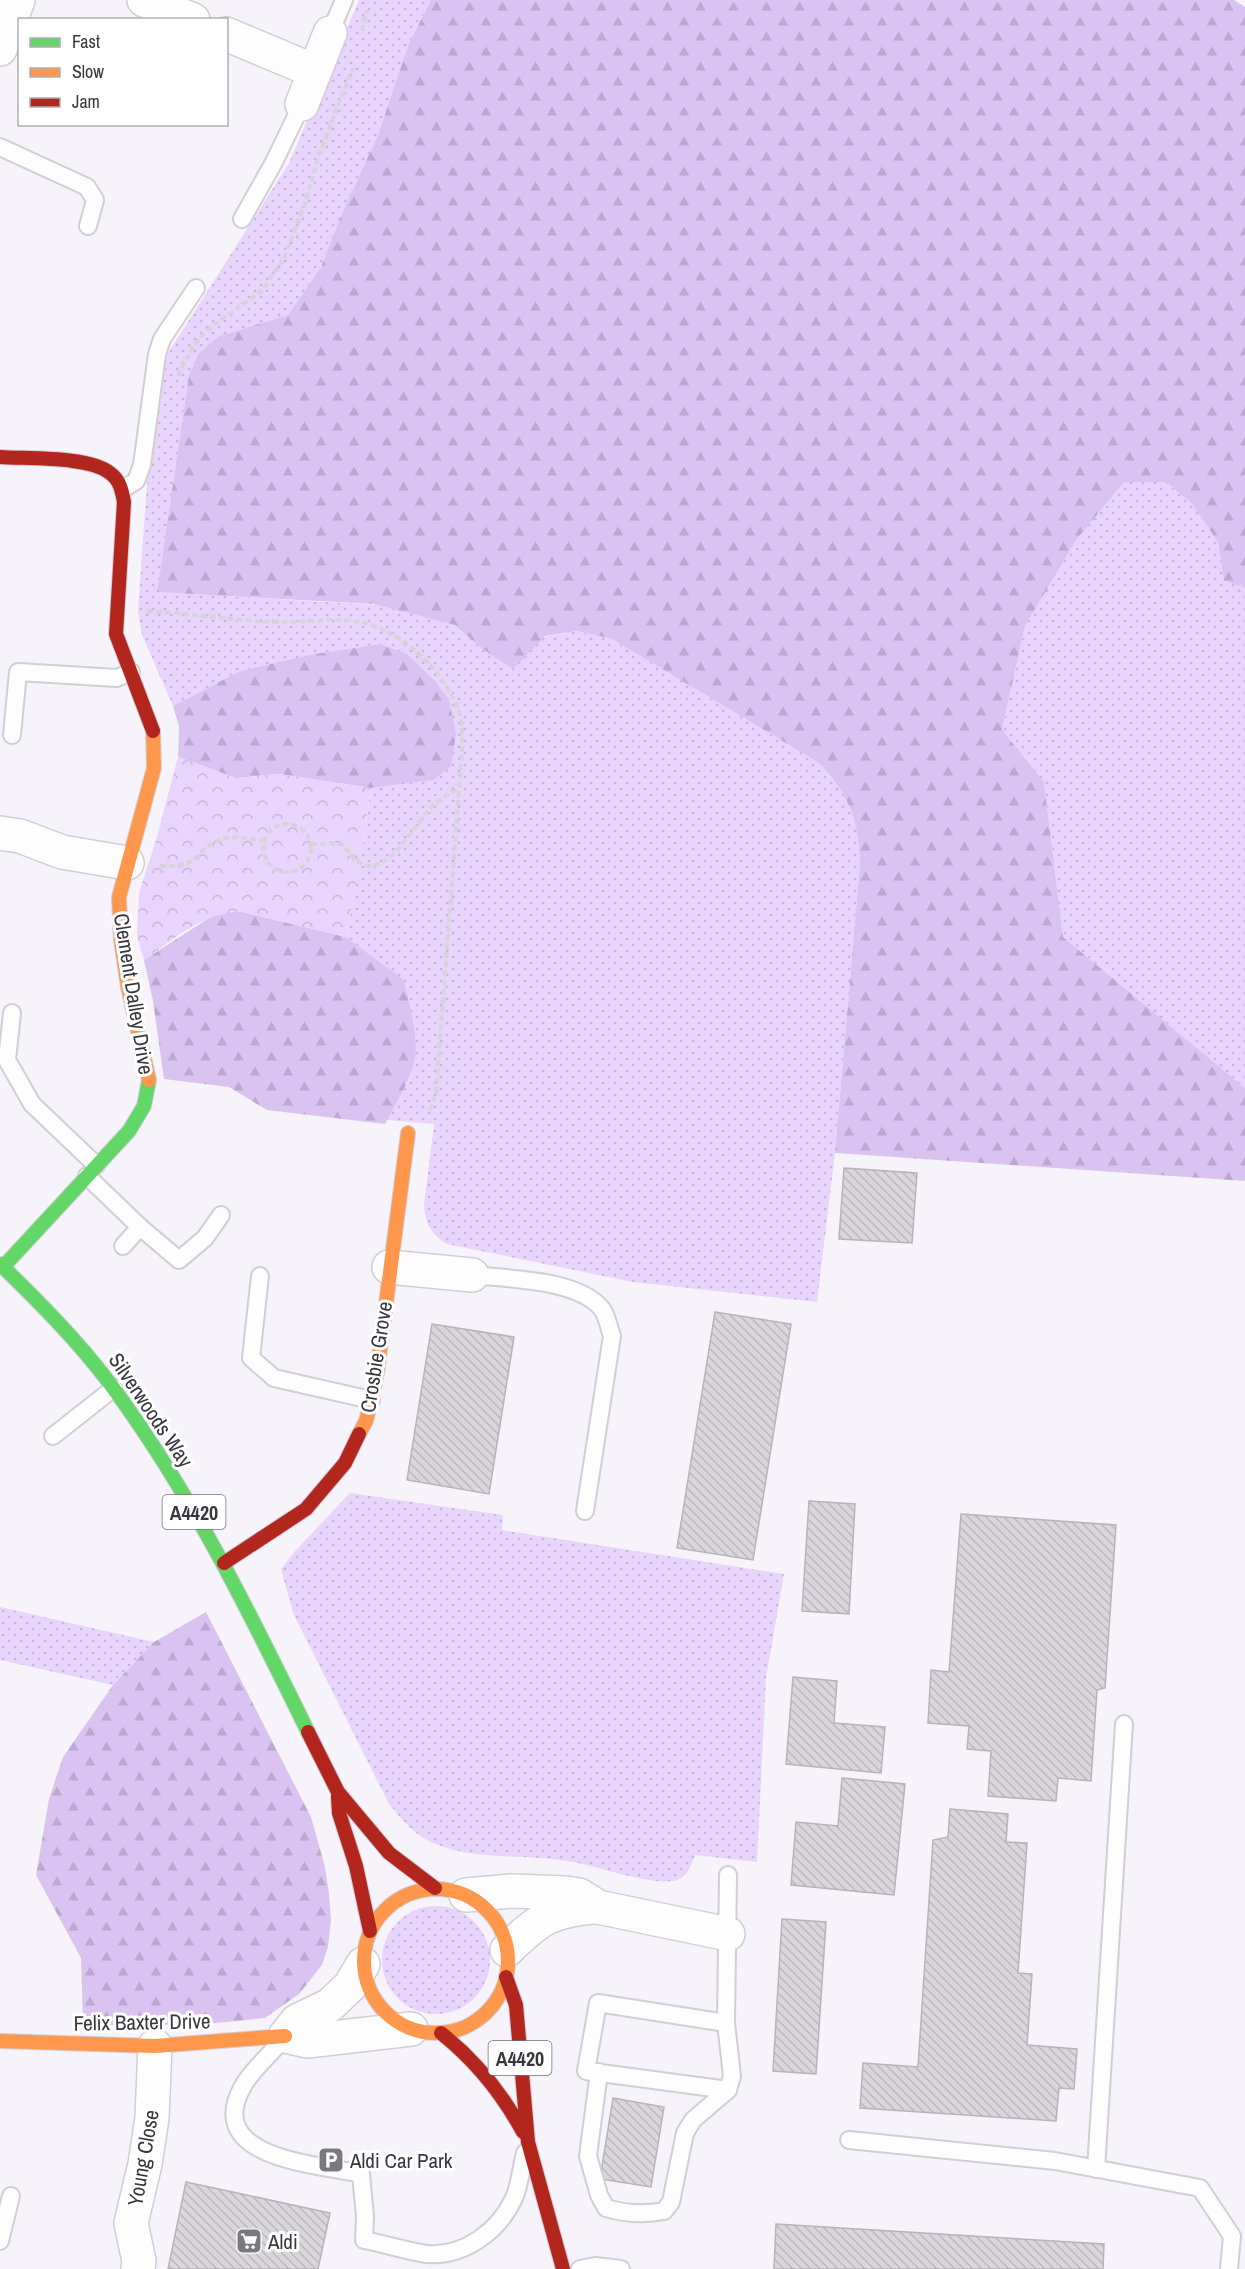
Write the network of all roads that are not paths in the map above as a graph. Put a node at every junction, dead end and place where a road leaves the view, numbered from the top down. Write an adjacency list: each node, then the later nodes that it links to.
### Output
1 (18, 0): 7 (street)
2 (144, 0): 4 (street)
3 (344, 0): 6 (lane)
4 (188, 18)
5 (228, 35): 8 (street)
6 (345, 37): 8 (street)
7 (0, 50)
8 (314, 71): 9 (street)
9 (302, 104): 11 (lane)
10 (0, 147): 12 (lane)
11 (243, 219)
12 (88, 226)
13 (196, 288): 15 (lane)
14 (0, 457): 15 (street)
15 (123, 489): 16 (street, Clement Dalley Drive)
16 (131, 672): 17 (lane); 19 (street, Clement Dalley Drive)
17 (12, 735)
18 (0, 833): 19 (street)
19 (127, 863): 22 (street, Clement Dalley Drive)
20 (12, 1013): 22 (lane)
21 (408, 1133): 27 (street, Crosbie Grove)
22 (92, 1170): 24 (lane); 26 (street, Clement Dalley Drive)
23 (221, 1215): 24 (lane)
24 (140, 1227): 25 (lane)
25 (123, 1246)
26 (2, 1266): 30 (street, Silverwoods Way / A4420)
27 (389, 1267): 28 (street); 31 (street, Crosbie Grove)
28 (472, 1275): 33 (lane)
29 (260, 1276): 31 (lane)
30 (114, 1388): 32 (lane); 34 (street, Silverwoods Way / A4420)
31 (371, 1400): 34 (street, Crosbie Grove)
32 (53, 1436)
33 (585, 1511)
34 (224, 1563): 36 (street, Silverwoods Way / A4420)
35 (1124, 1724): 53 (lane)
36 (338, 1792): 38 (street, Silverwoods Way / A4420); 40 (street, Silverwoods Way / A4420)
37 (729, 1875): 41 (lane)
38 (451, 1892): 39 (street); 40 (street); 43 (street)
39 (598, 1907): 41 (street); 43 (street)
40 (370, 1931): 42 (street)
41 (728, 1934): 44 (lane)
42 (363, 1964): 45 (street); 46 (street)
43 (507, 1964): 45 (street); 52 (street, A4420)
44 (726, 2023): 49 (lane); 50 (lane)
45 (426, 2031): 46 (street); 52 (street, A4420)
46 (285, 2036): 48 (street, Felix Baxter Drive); 52 (lane)
47 (0, 2041): 48 (street, Felix Baxter Drive)
48 (155, 2046): 56 (street, Young Close)
49 (599, 2072): 50 (lane); 50 (lane)
50 (728, 2090)
51 (849, 2140): 53 (lane)
52 (528, 2142): 57 (street, A4420)
53 (1096, 2169): 60 (lane)
54 (10, 2196): 55 (lane)
55 (0, 2241)
56 (138, 2269)
57 (563, 2269)
58 (580, 2269): 59 (lane)
59 (621, 2269)
60 (1228, 2269)

